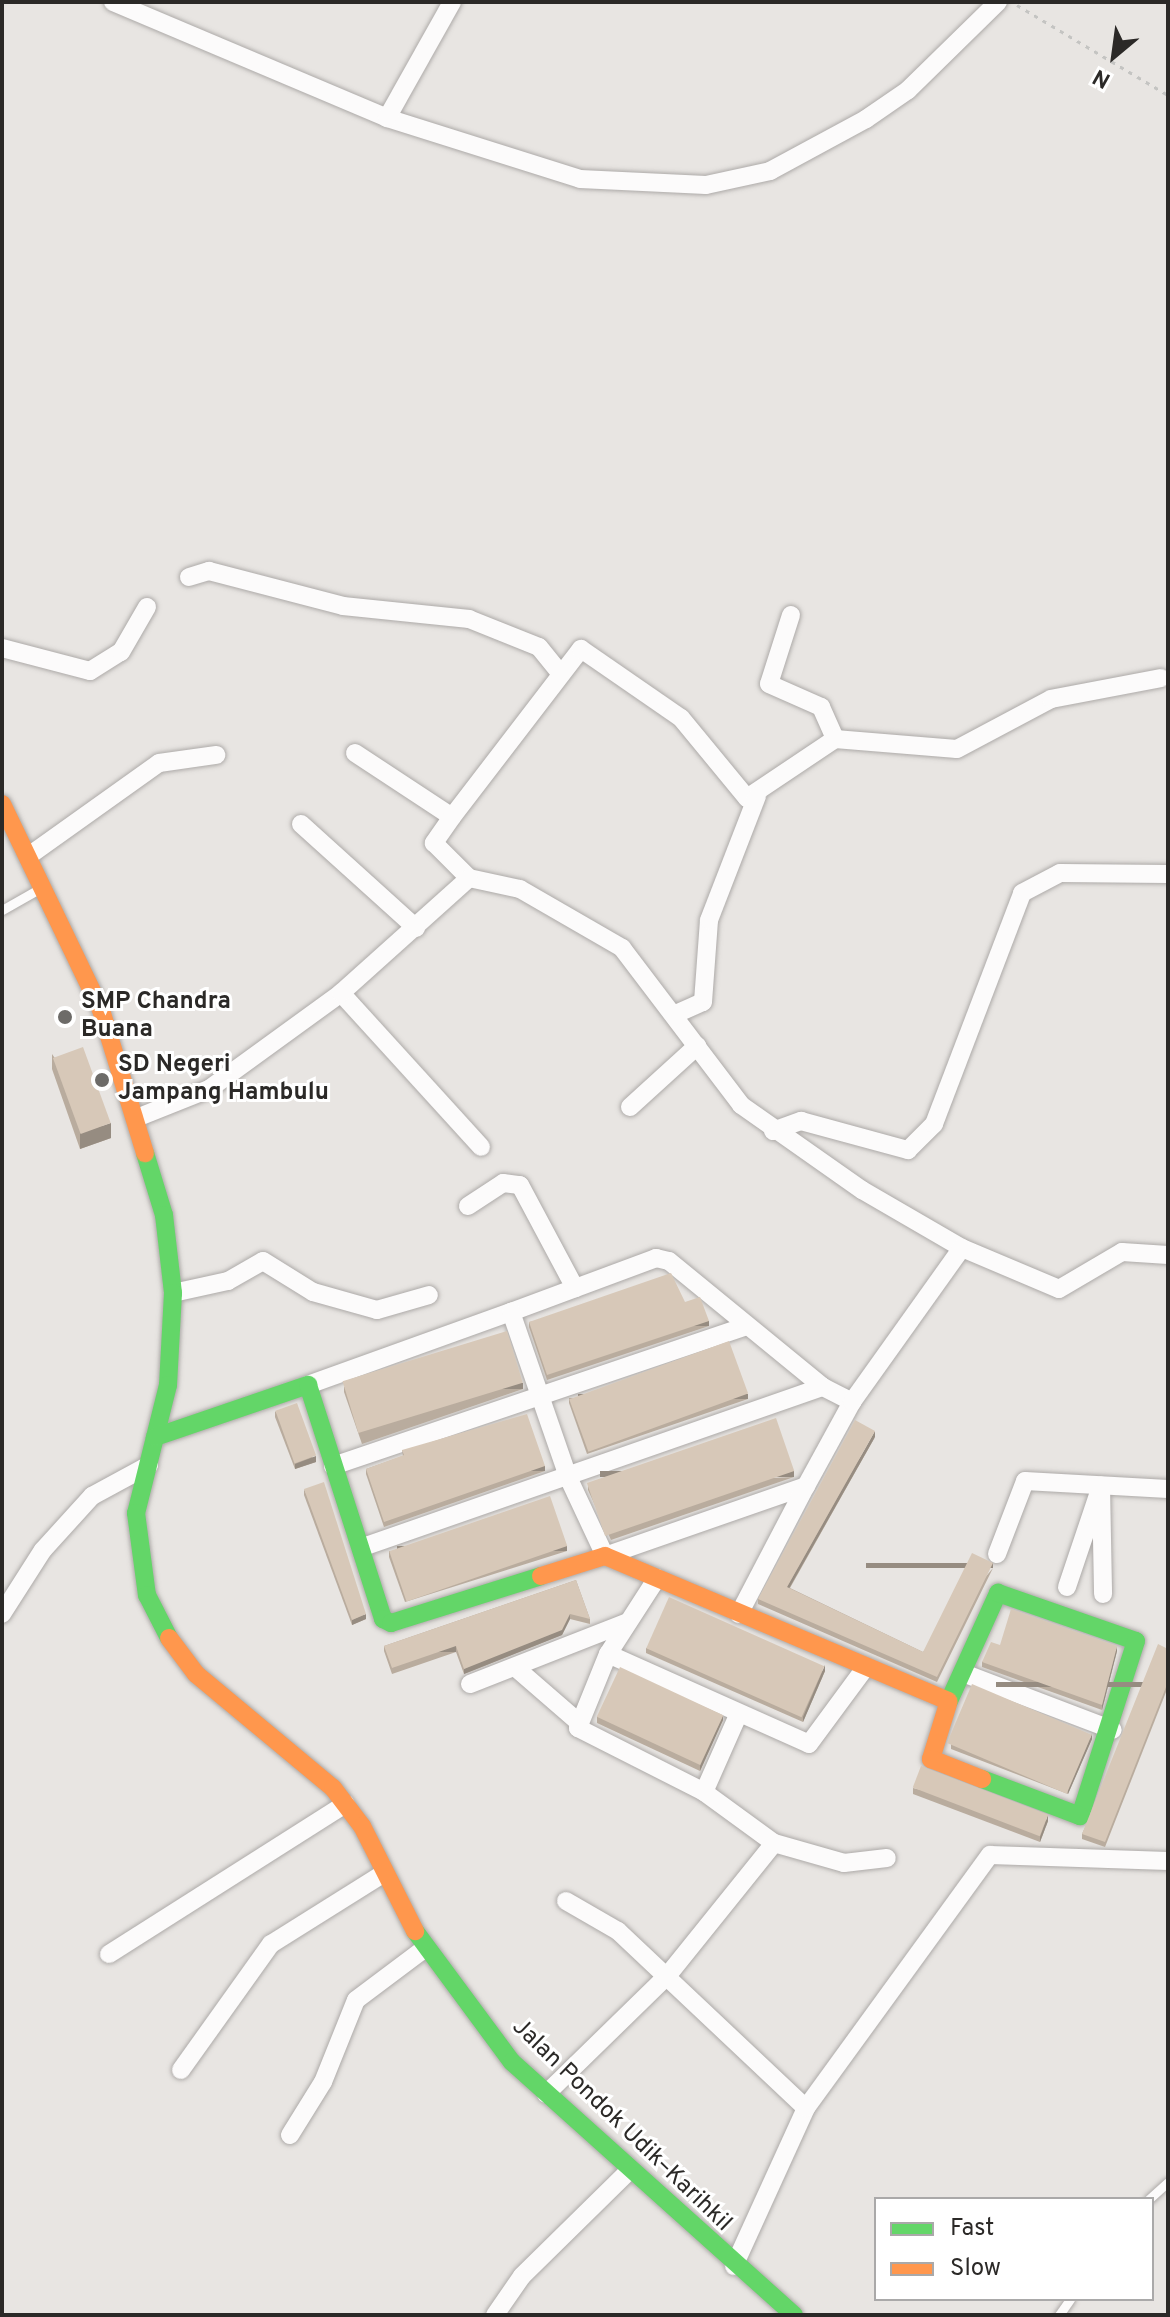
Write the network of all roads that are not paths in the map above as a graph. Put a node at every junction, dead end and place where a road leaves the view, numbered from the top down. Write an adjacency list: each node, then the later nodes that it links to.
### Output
1 (113, 2): 4 (street)
2 (452, 2): 4 (street)
3 (998, 2): 4 (street)
4 (387, 118)
5 (189, 577): 9 (street)
6 (147, 607): 8 (street)
7 (791, 615): 11 (street)
8 (2, 648)
9 (559, 672): 14 (street); 16 (street)
10 (1161, 678): 11 (street)
11 (835, 739): 14 (street)
12 (355, 753): 16 (street)
13 (216, 755): 18 (street)
14 (757, 796): 25 (street)
15 (2, 805): 18 (street, Jalan Pondok Udik–Karihkil)
16 (452, 817): 20 (street)
17 (301, 824): 23 (street)
18 (30, 855): 21 (street, Jalan Pondok Udik–Karihkil)
19 (1168, 874): 29 (street)
20 (469, 878): 23 (street); 25 (street)
21 (39, 889): 22 (lane); 28 (street, Jalan Pondok Udik–Karihkil)
22 (2, 910)
23 (416, 928): 24 (street)
24 (341, 993): 28 (street); 30 (street)
25 (678, 1013): 26 (street)
26 (697, 1046): 27 (street); 29 (street)
27 (630, 1107)
28 (139, 1117): 35 (street, Jalan Pondok Udik–Karihkil)
29 (773, 1131): 32 (street)
30 (481, 1147)
31 (468, 1206): 34 (street)
32 (962, 1248): 33 (street); 42 (street)
33 (1168, 1255)
34 (575, 1288): 37 (street); 38 (street)
35 (173, 1293): 36 (street); 43 (street, Jalan Pondok Udik–Karihkil)
36 (429, 1295)
37 (511, 1312): 39 (street); 41 (street)
38 (747, 1326): 40 (street); 41 (street)
39 (308, 1385): 43 (street); 45 (street)
40 (823, 1387): 42 (street); 46 (street)
41 (540, 1392): 45 (street); 46 (street)
42 (852, 1402): 47 (street)
43 (155, 1437): 44 (street, Jalan Pondok Udik–Karihkil)
44 (149, 1465): 56 (street); 69 (street, Jalan Pondok Udik–Karihkil)
45 (333, 1466): 50 (street)
46 (568, 1477): 50 (street); 52 (street)
47 (806, 1486): 52 (street); 57 (street)
48 (1101, 1486): 49 (street); 51 (street); 54 (street); 55 (street)
49 (1168, 1489)
50 (363, 1547): 52 (street)
51 (997, 1554)
52 (605, 1556): 53 (street)
53 (657, 1578): 57 (street); 58 (street)
54 (1067, 1587)
55 (1103, 1594)
56 (2, 1614)
57 (739, 1614): 61 (street)
58 (628, 1622): 59 (street); 60 (street)
59 (608, 1654): 65 (street); 66 (street)
60 (516, 1668): 63 (street); 66 (street)
61 (862, 1672): 64 (street); 65 (street)
62 (963, 1673): 64 (street); 67 (street); 67 (street)
63 (470, 1684)
64 (948, 1704): 67 (street)
65 (739, 1713): 68 (street)
66 (576, 1720): 68 (street)
67 (1113, 1730)
68 (704, 1792): 70 (street)
69 (345, 1804): 73 (street, Jalan Pondok Udik–Karihkil); 76 (street)
70 (774, 1843): 71 (street); 77 (street)
71 (887, 1858)
72 (1168, 1861): 80 (street)
73 (384, 1873): 75 (street, Jalan Pondok Udik–Karihkil); 78 (street)
74 (566, 1901): 77 (street)
75 (424, 1949): 79 (street, Jalan Pondok Udik–Karihkil); 81 (street)
76 (109, 1954)
77 (668, 1975): 79 (street); 80 (street)
78 (181, 2070)
79 (546, 2094): 82 (street, Jalan Pondok Udik–Karihkil)
80 (806, 2108): 85 (street)
81 (290, 2135)
82 (628, 2172): 85 (street, Jalan Pondok Udik–Karihkil); 86 (street)
83 (1168, 2182): 84 (lane)
84 (1151, 2197)
85 (734, 2266): 87 (street, Jalan Pondok Udik–Karihkil)
86 (495, 2315)
87 (794, 2315)

